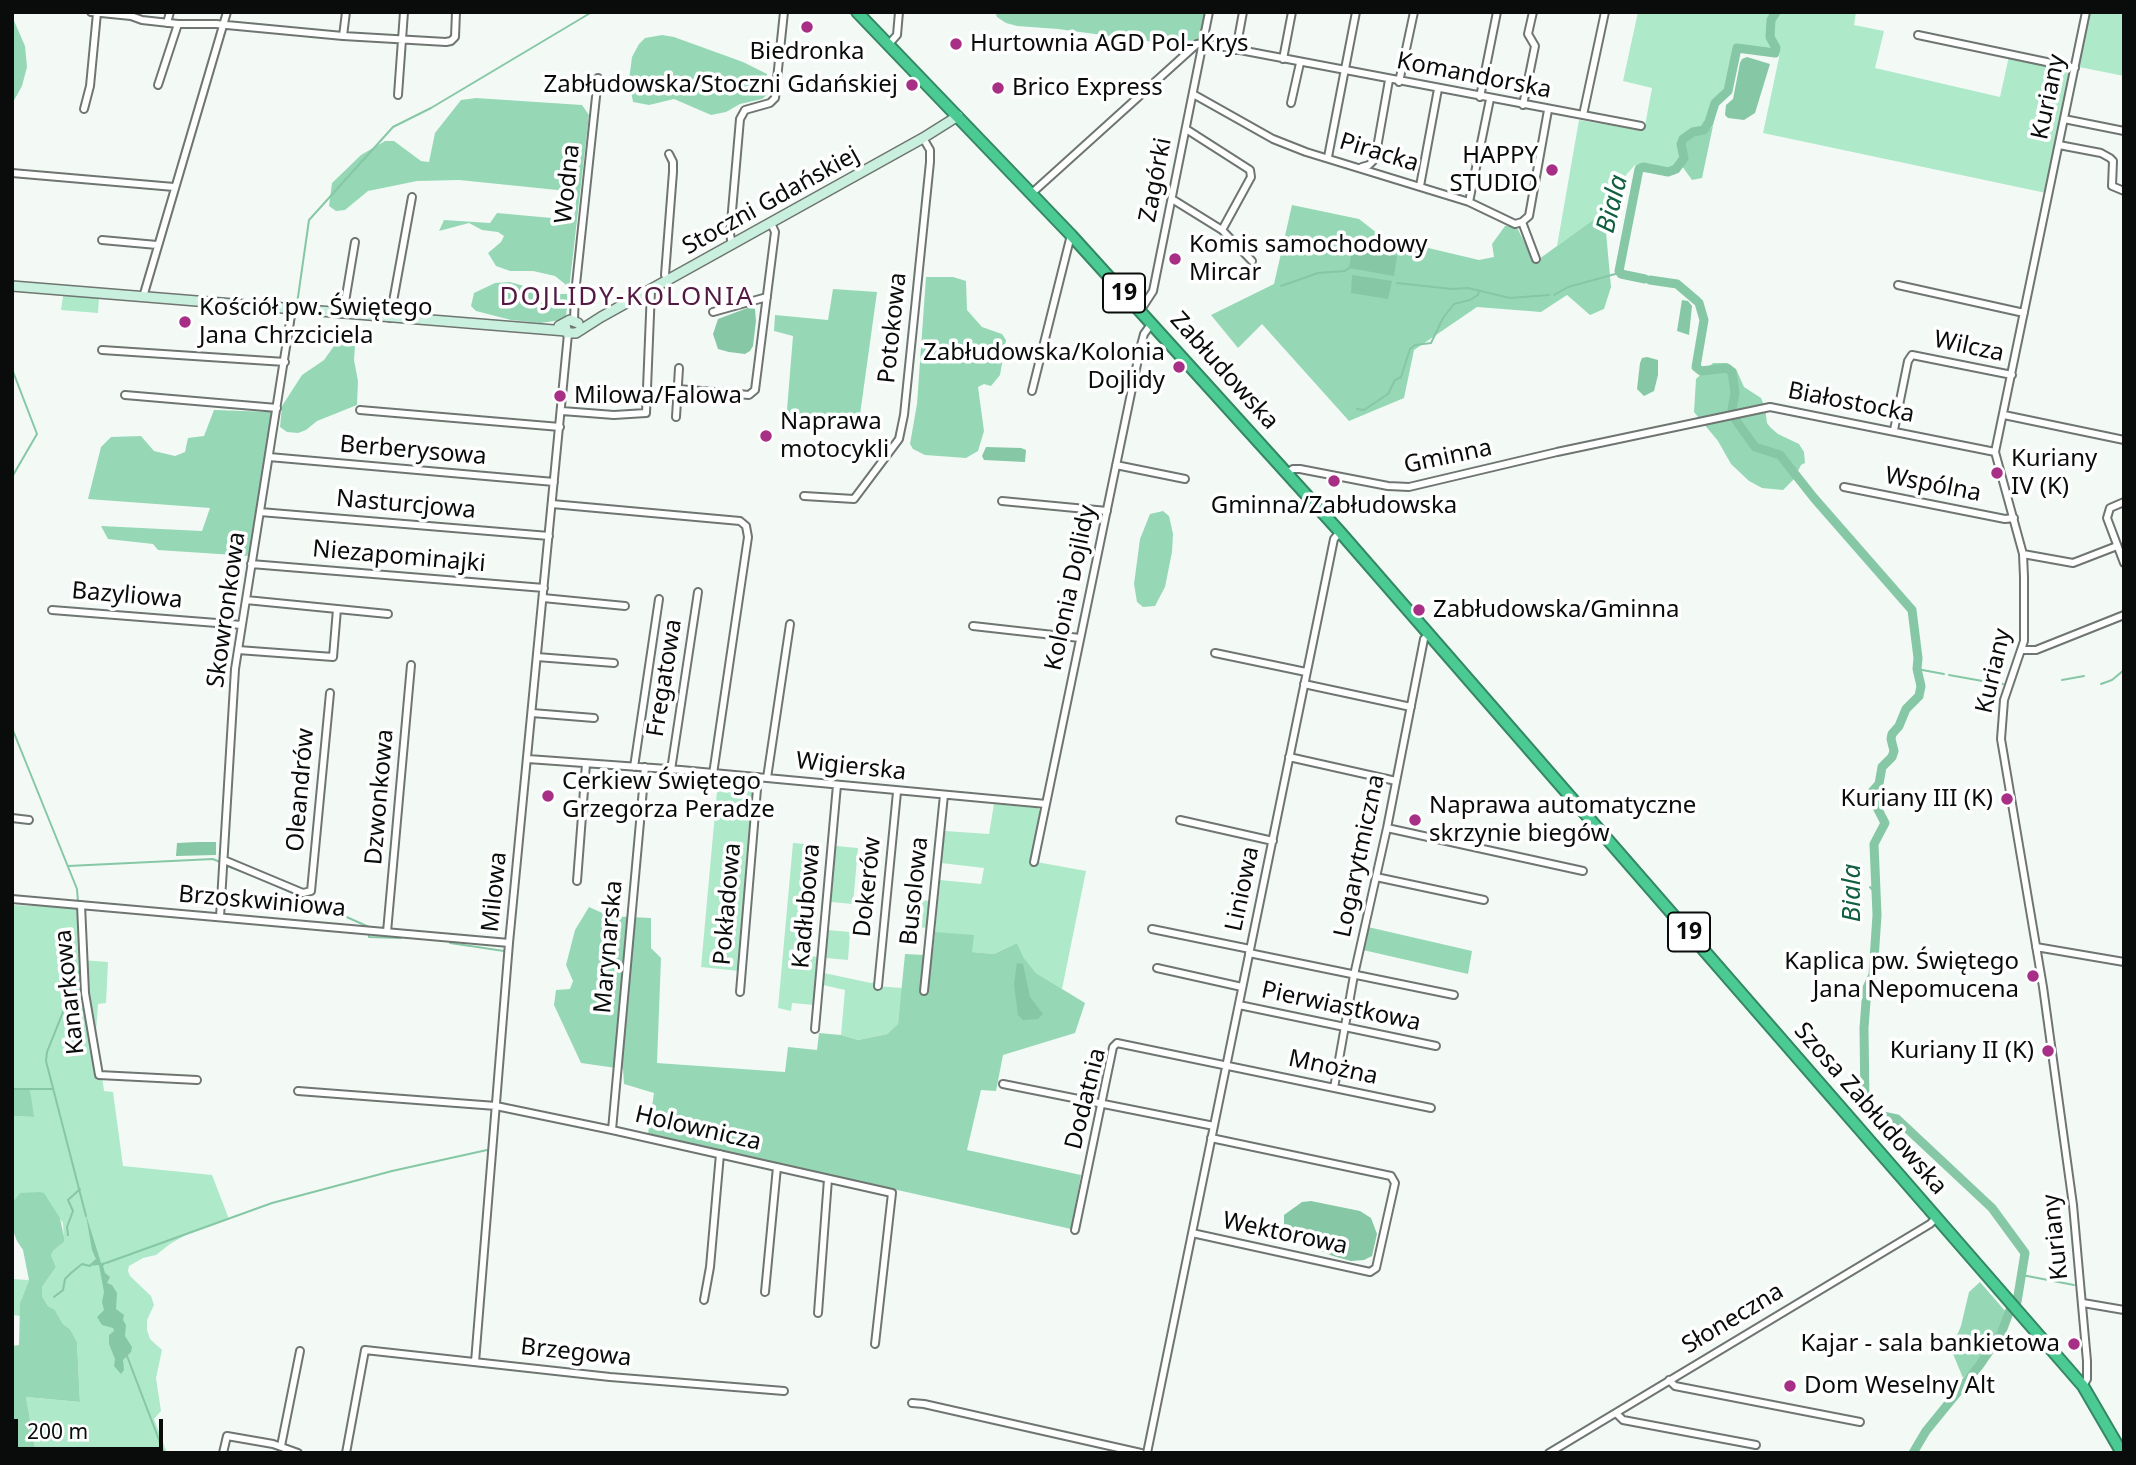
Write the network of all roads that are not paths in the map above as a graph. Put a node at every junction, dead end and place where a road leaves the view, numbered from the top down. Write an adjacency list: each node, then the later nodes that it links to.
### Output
1 (91, 12): 19 (street)
2 (170, 12): 21 (street)
3 (227, 12): 23 (street)
4 (346, 12): 25 (street)
5 (404, 12): 26 (street)
6 (456, 12): 26 (street)
7 (784, 12): 73 (street)
8 (856, 12): 28 (highway, Zabłudowska / 19)
9 (899, 12): 28 (street)
10 (1209, 12): 27 (street, Zagórki)
11 (1243, 12): 29 (street)
12 (1292, 12): 30 (street)
13 (1356, 12): 33 (street)
14 (1414, 12): 36 (street)
15 (1497, 12): 41 (street)
16 (1533, 12): 44 (street)
17 (1605, 12): 47 (street)
18 (2087, 12): 32 (street, Kuriany)
19 (97, 13): 20 (street); 45 (street)
20 (139, 15): 21 (street)
21 (167, 23): 22 (street)
22 (177, 24): 23 (street); 37 (street)
23 (223, 25): 25 (street); 60 (street)
24 (1919, 34): 32 (street)
25 (343, 36): 26 (street)
26 (402, 38): 40 (street)
27 (1203, 43): 29 (street, Komandorska); 39 (street, Zagórki); 62 (street)
28 (888, 45): 48 (highway, Zabłudowska / 19)
29 (1236, 50): 30 (street, Komandorska)
30 (1283, 59): 31 (street, Komandorska)
31 (1300, 63): 33 (street, Komandorska); 43 (street)
32 (2075, 68): 49 (street, Kuriany)
33 (1344, 71): 35 (street, Komandorska); 56 (street)
34 (598, 78): 89 (street, Wodna)
35 (1389, 80): 36 (street, Komandorska); 57 (street)
36 (1399, 82): 38 (street, Komandorska)
37 (158, 85)
38 (1438, 89): 41 (street, Komandorska); 59 (street)
39 (1193, 94): 51 (street, Zagórki); 56 (street, Piracka)
40 (398, 95)
41 (1480, 97): 42 (street, Komandorska)
42 (1490, 99): 44 (street, Komandorska); 65 (street)
43 (1291, 103)
44 (1523, 105): 46 (street, Komandorska)
45 (84, 109)
46 (1548, 110): 47 (street, Komandorska); 66 (street)
47 (1583, 115): 50 (street, Komandorska)
48 (958, 116): 53 (street, Stoczni Gdańskiej); 62 (highway, Zabłudowska / 19)
49 (2064, 119): 52 (street); 54 (street, Kuriany)
50 (1641, 126)
51 (1186, 129): 64 (street, Zagórki); 68 (street)
52 (2124, 131)
53 (923, 138): 67 (street, Stoczni Gdańskiej); 113 (street, Potokowa)
54 (2059, 145): 61 (street); 85 (street, Kuriany)
55 (669, 154): 76 (street)
56 (1328, 158): 57 (street, Piracka)
57 (1361, 168): 59 (street, Piracka)
58 (12, 173): 60 (street)
59 (1420, 186): 65 (street, Piracka)
60 (174, 187): 72 (street)
61 (2124, 191)
62 (1032, 193): 69 (highway, Zabłudowska / 19)
63 (412, 197): 87 (street)
64 (1172, 199): 68 (street); 83 (street, Zagórki)
65 (1469, 202): 66 (street, Piracka)
66 (1522, 222): 74 (street)
67 (771, 223): 73 (street, Stoczni Gdańskiej); 81 (street)
68 (1222, 230): 75 (street)
69 (1071, 235): 83 (highway, Zabłudowska / 19); 95 (street)
70 (102, 240): 72 (street)
71 (355, 242): 86 (street)
72 (157, 245): 80 (street)
73 (732, 245): 76 (street, Stoczni Gdańskiej)
74 (1536, 259)
75 (1252, 261)
76 (668, 281): 79 (street, Stoczni Gdańskiej)
77 (1898, 285): 85 (street)
78 (12, 286): 80 (street, Stoczni Gdańskiej)
79 (651, 290): 89 (street, Stoczni Gdańskiej); 99 (street)
80 (143, 297): 82 (street, Stoczni Gdańskiej)
81 (767, 298): 84 (street); 94 (street)
82 (292, 309): 86 (street, Stoczni Gdańskiej); 91 (street, Skowronkowa)
83 (1140, 311): 88 (highway, Zabłudowska / 19)
84 (713, 312)
85 (2024, 313): 93 (street, Kuriany)
86 (343, 314): 87 (street, Stoczni Gdańskiej)
87 (390, 318): 89 (street, Stoczni Gdańskiej)
88 (1152, 323): 108 (street, Kolonia Dojlidy); 109 (highway, Zabłudowska / 19)
89 (571, 327): 99 (street, Milowa)
90 (103, 350): 91 (street)
91 (285, 362): 97 (street, Skowronkowa)
92 (679, 368): 94 (street)
93 (2012, 375): 100 (street, Kuriany); 103 (street, Wilcza)
94 (678, 389): 101 (street)
95 (1032, 391)
96 (125, 396): 97 (street)
97 (277, 408): 107 (street, Skowronkowa)
98 (360, 410): 102 (street)
99 (562, 411): 102 (street, Milowa)
100 (2004, 415): 104 (street); 106 (street, Kuriany)
101 (676, 417)
102 (560, 427): 111 (street, Milowa)
103 (1894, 430): 105 (street, Białostocka); 106 (street, Białostocka)
104 (2124, 440)
105 (1577, 447): 109 (street, Gminna)
106 (1995, 452): 119 (street, Kuriany)
107 (269, 457): 111 (street, Berberysowa); 118 (street, Skowronkowa)
108 (1116, 465): 110 (street); 117 (street, Kolonia Dojlidy)
109 (1287, 473): 120 (highway, Zabłudowska / 19)
110 (1185, 479)
111 (554, 482): 116 (street, Milowa)
112 (1844, 487): 119 (street, Wspólna)
113 (804, 496)
114 (1002, 501): 117 (street)
115 (2124, 502): 122 (street)
116 (552, 504): 121 (street, Milowa); 160 (street)
117 (1107, 511): 140 (street, Kolonia Dojlidy)
118 (260, 512): 121 (street, Nasturcjowa); 125 (street, Skowronkowa)
119 (2014, 518): 123 (street, Kuriany)
120 (1340, 531): 139 (highway, Zabłudowska / 19); 147 (street, Liniowa)
121 (549, 536): 126 (street, Milowa)
122 (2117, 546): 123 (street); 124 (street)
123 (2022, 554): 142 (street, Kuriany)
124 (2124, 563)
125 (251, 564): 126 (street, Niezapominajki); 130 (street, Skowronkowa)
126 (544, 588): 128 (street, Milowa)
127 (698, 592): 159 (street, Fregatowa)
128 (543, 598): 131 (street); 144 (street, Milowa)
129 (659, 599): 157 (street)
130 (246, 600): 132 (street); 137 (street, Skowronkowa)
131 (625, 606)
132 (337, 609): 134 (street); 141 (street)
133 (52, 610): 137 (street, Bazyliowa)
134 (388, 614)
135 (2124, 615): 142 (street)
136 (790, 624): 162 (street)
137 (242, 625): 141 (street, Skowronkowa)
138 (973, 626): 140 (street)
139 (1430, 634): 150 (street, Logarytmiczna); 153 (highway, Zabłudowska / 19)
140 (1080, 638): 167 (street, Kolonia Dojlidy)
141 (238, 650): 173 (street, Skowronkowa)
142 (2023, 650): 185 (street, Kuriany)
143 (1215, 653): 147 (street)
144 (537, 657): 145 (street); 151 (street, Milowa)
145 (614, 663)
146 (411, 665): 183 (street, Dzwonkowa)
147 (1306, 672): 148 (street, Liniowa)
148 (1304, 684): 150 (street); 154 (street, Liniowa)
149 (330, 693): 173 (street, Oleandrów)
150 (1411, 707): 163 (street, Logarytmiczna)
151 (532, 713): 152 (street); 155 (street, Milowa)
152 (594, 718)
153 (1520, 738): 213 (highway, Szosa Zabłudowska / 19)
154 (1289, 757): 163 (street); 172 (street, Liniowa)
155 (528, 759): 156 (street, Wigierska); 184 (street, Milowa)
156 (586, 764): 157 (street, Wigierska); 177 (street)
157 (634, 766): 158 (street, Wigierska)
158 (645, 767): 159 (street, Wigierska); 208 (street, Marynarska)
159 (671, 769): 160 (street, Wigierska)
160 (713, 774): 161 (street, Wigierska)
161 (758, 777): 162 (street, Wigierska); 193 (street, Pokładowa)
162 (767, 778): 164 (street, Wigierska)
163 (1396, 780): 171 (street, Logarytmiczna)
164 (837, 785): 165 (street, Wigierska); 197 (street, Kadłubowa)
165 (897, 792): 166 (street, Wigierska); 190 (street, Dokerów)
166 (944, 795): 167 (street, Wigierska); 192 (street, Busolowa)
167 (1046, 804): 174 (street, Kolonia Dojlidy)
168 (12, 818): 169 (street)
169 (29, 820)
170 (1180, 820): 172 (street)
171 (1387, 828): 175 (street); 176 (street, Logarytmiczna)
172 (1273, 841): 186 (street, Liniowa)
173 (224, 860): 181 (street, Skowronkowa)
174 (1034, 862)
175 (1583, 871)
176 (1376, 877): 179 (street); 189 (street, Logarytmiczna)
177 (577, 881)
178 (12, 899): 180 (street, Brzoskwiniowa)
179 (1484, 901)
180 (81, 905): 181 (street, Brzoskwiniowa); 200 (street, Kanarkowa)
181 (220, 917): 183 (street, Brzoskwiniowa)
182 (1152, 929): 186 (street)
183 (387, 932): 184 (street, Brzoskwiniowa)
184 (509, 943): 205 (street, Milowa)
185 (2036, 947): 187 (street); 218 (street, Kuriany)
186 (1250, 951): 189 (street); 191 (street, Liniowa)
187 (2124, 962)
188 (1157, 968): 191 (street)
189 (1354, 975): 194 (street); 196 (street, Logarytmiczna)
190 (878, 986)
191 (1242, 987): 195 (street, Liniowa)
192 (924, 991)
193 (740, 992)
194 (1454, 995)
195 (1239, 1005): 196 (street, Pierwiastkowa); 199 (street, Liniowa)
196 (1346, 1027): 198 (street, Pierwiastkowa); 202 (street, Logarytmiczna)
197 (815, 1029)
198 (1436, 1046)
199 (1227, 1066): 202 (street, Mnożna); 204 (street, Dodatnia); 207 (street, Liniowa)
200 (197, 1080)
201 (1003, 1084): 204 (street)
202 (1334, 1088): 206 (street, Mnożna)
203 (298, 1091): 205 (street, Holownicza)
204 (1102, 1104): 207 (street); 214 (street, Dodatnia)
205 (496, 1106): 208 (street, Holownicza); 223 (street, Milowa)
206 (1430, 1108)
207 (1214, 1126): 209 (street, Liniowa)
208 (612, 1129): 210 (street, Holownicza)
209 (1211, 1138): 215 (street, Liniowa); 215 (street, Wektorowa)
210 (720, 1154): 211 (street, Holownicza); 217 (street)
211 (778, 1167): 212 (street, Holownicza); 216 (street)
212 (828, 1178): 220 (street); 221 (street, Holownicza)
213 (1937, 1217): 224 (street, Słoneczna); 225 (highway, Szosa Zabłudowska / 19)
214 (1075, 1230)
215 (1192, 1233): 236 (street, Liniowa)
216 (765, 1292)
217 (704, 1300)
218 (2083, 1303): 219 (street); 225 (street, Kuriany)
219 (2124, 1310)
220 (818, 1313)
221 (875, 1344)
222 (300, 1351): 231 (street)
223 (475, 1362): 226 (street, Brzegowa); 234 (street, Brzegowa)
224 (1668, 1380): 228 (street, Słoneczna); 229 (street)
225 (2082, 1386): 238 (highway, Szosa Zabłudowska / 19)
226 (784, 1391)
227 (912, 1403): 235 (street)
228 (1616, 1413): 230 (street); 237 (street, Słoneczna)
229 (1860, 1422)
230 (1756, 1445)
231 (281, 1446): 232 (street); 233 (street)
232 (223, 1453)
233 (298, 1453)
234 (346, 1453)
235 (1141, 1453)
236 (1147, 1453)
237 (1549, 1453)
238 (2122, 1453)

